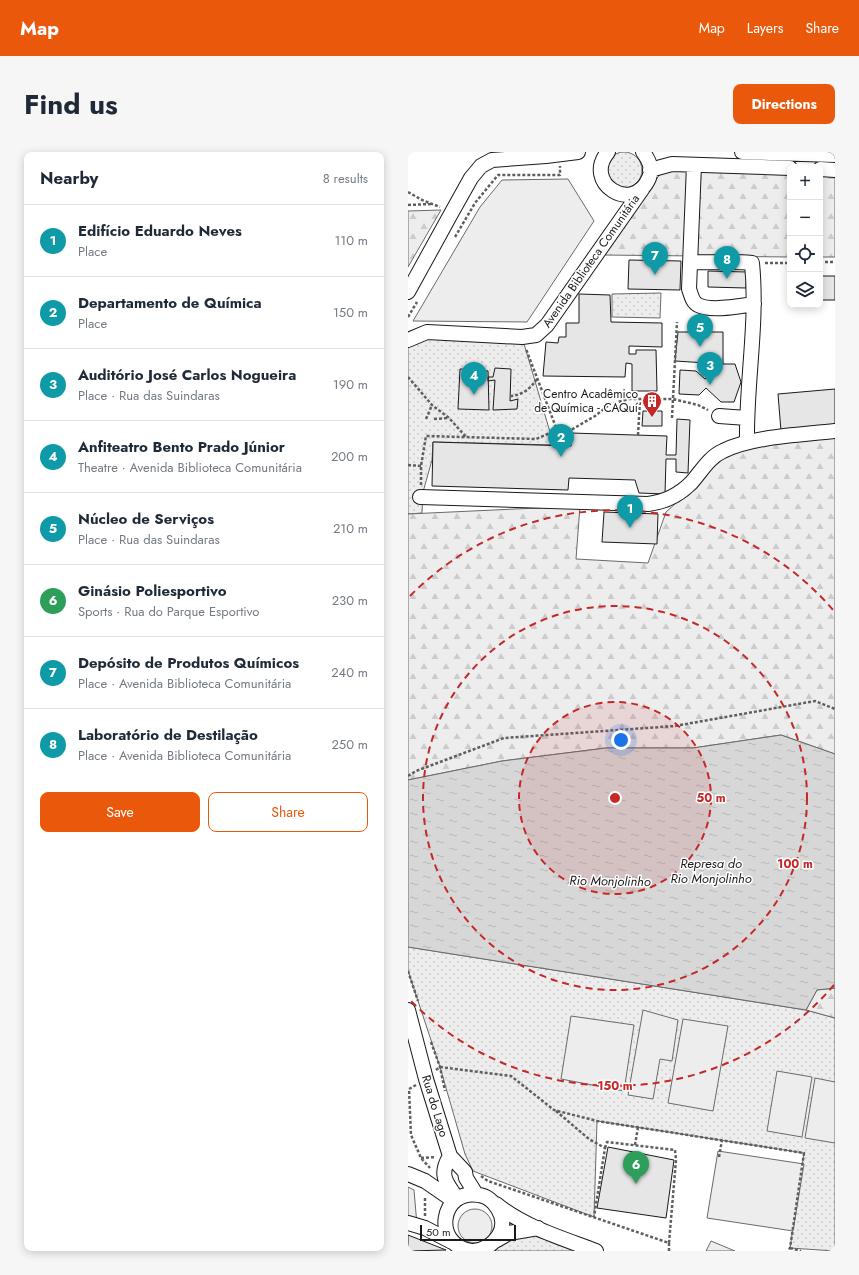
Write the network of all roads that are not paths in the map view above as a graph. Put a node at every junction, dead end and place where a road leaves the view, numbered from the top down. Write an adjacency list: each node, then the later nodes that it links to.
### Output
1 (578, 152): 13 (street)
2 (608, 152): 11 (street)
3 (643, 152): 9 (street)
4 (742, 152): 5 (street)
5 (835, 156)
6 (694, 165): 7 (street); 9 (street); 12 (street)
7 (787, 168)
8 (823, 169): 10 (street)
9 (650, 170): 11 (street, Avenida Biblioteca Comunitária)
10 (835, 170)
11 (643, 188): 15 (street, Avenida Biblioteca Comunitária)
12 (691, 262): 14 (street); 14 (street)
13 (414, 294)
14 (754, 304): 17 (street)
15 (412, 335)
16 (719, 416): 17 (street)
17 (746, 418): 19 (street)
18 (835, 431): 19 (street)
19 (747, 442): 20 (street)
20 (420, 497)
21 (408, 1010): 22 (street, Rua do Lago)
22 (450, 1156): 24 (street, Rua do Lago); 25 (street)
23 (408, 1174): 25 (street)
24 (476, 1194): 25 (street); 26 (street)
25 (456, 1200): 29 (street)
26 (494, 1203): 28 (street); 30 (street)
27 (408, 1223): 29 (street)
28 (538, 1228): 30 (street); 33 (street)
29 (452, 1242): 31 (street)
30 (495, 1242): 32 (street)
31 (471, 1251)
32 (474, 1251)
33 (596, 1251)

